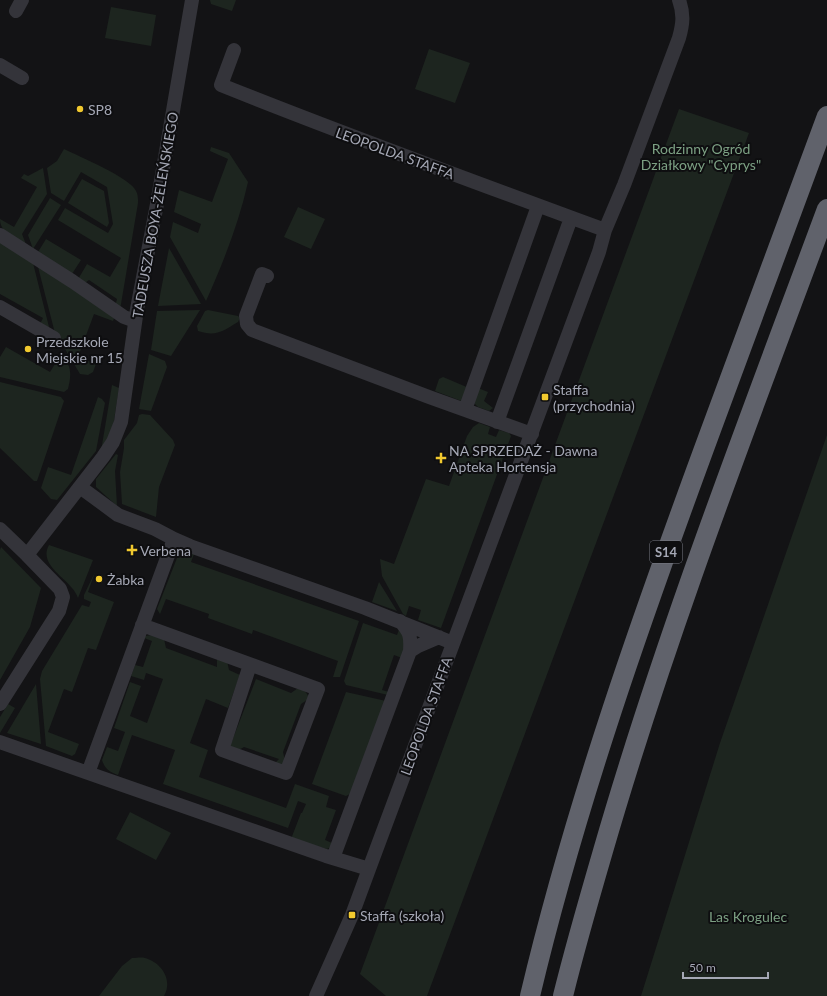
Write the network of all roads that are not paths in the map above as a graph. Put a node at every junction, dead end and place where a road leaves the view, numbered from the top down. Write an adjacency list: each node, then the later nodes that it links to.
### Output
1 (192, 0): 14 (street, TADEUSZA BOYA-ŻELEŃSKIEGO)
2 (679, 0): 10 (street, LEOPOLDA STAFFA)
3 (234, 50): 7 (street, LEOPOLDA STAFFA)
4 (0, 64): 5 (street)
5 (22, 78)
6 (827, 116): 35 (highway, S14)
7 (538, 206): 9 (street, LEOPOLDA STAFFA); 16 (street)
8 (827, 209): 36 (highway, S14)
9 (571, 218): 10 (street, LEOPOLDA STAFFA); 17 (street)
10 (606, 230): 18 (street, LEOPOLDA STAFFA)
11 (0, 235): 14 (street)
12 (267, 276): 16 (street)
13 (0, 307): 15 (street)
14 (135, 321): 19 (street, TADEUSZA BOYA-ŻELEŃSKIEGO)
15 (54, 338)
16 (465, 410): 17 (street)
17 (497, 422): 18 (street)
18 (532, 434): 26 (street, LEOPOLDA STAFFA)
19 (80, 487): 21 (street); 22 (street, TADEUSZA BOYA-ŻELEŃSKIEGO)
20 (0, 529): 22 (street)
21 (174, 539): 23 (street); 24 (street)
22 (27, 555): 29 (street)
23 (400, 621): 25 (street); 27 (street)
24 (142, 625): 28 (street); 31 (street)
25 (439, 637): 26 (street); 27 (street)
26 (454, 643): 33 (street, LEOPOLDA STAFFA)
27 (410, 651): 32 (street)
28 (250, 664): 28 (street)
29 (0, 704)
30 (0, 742): 31 (street)
31 (88, 772): 32 (street)
32 (333, 858): 33 (street)
33 (369, 869): 34 (street, LEOPOLDA STAFFA)
34 (318, 995)
35 (530, 996)
36 (563, 996)

